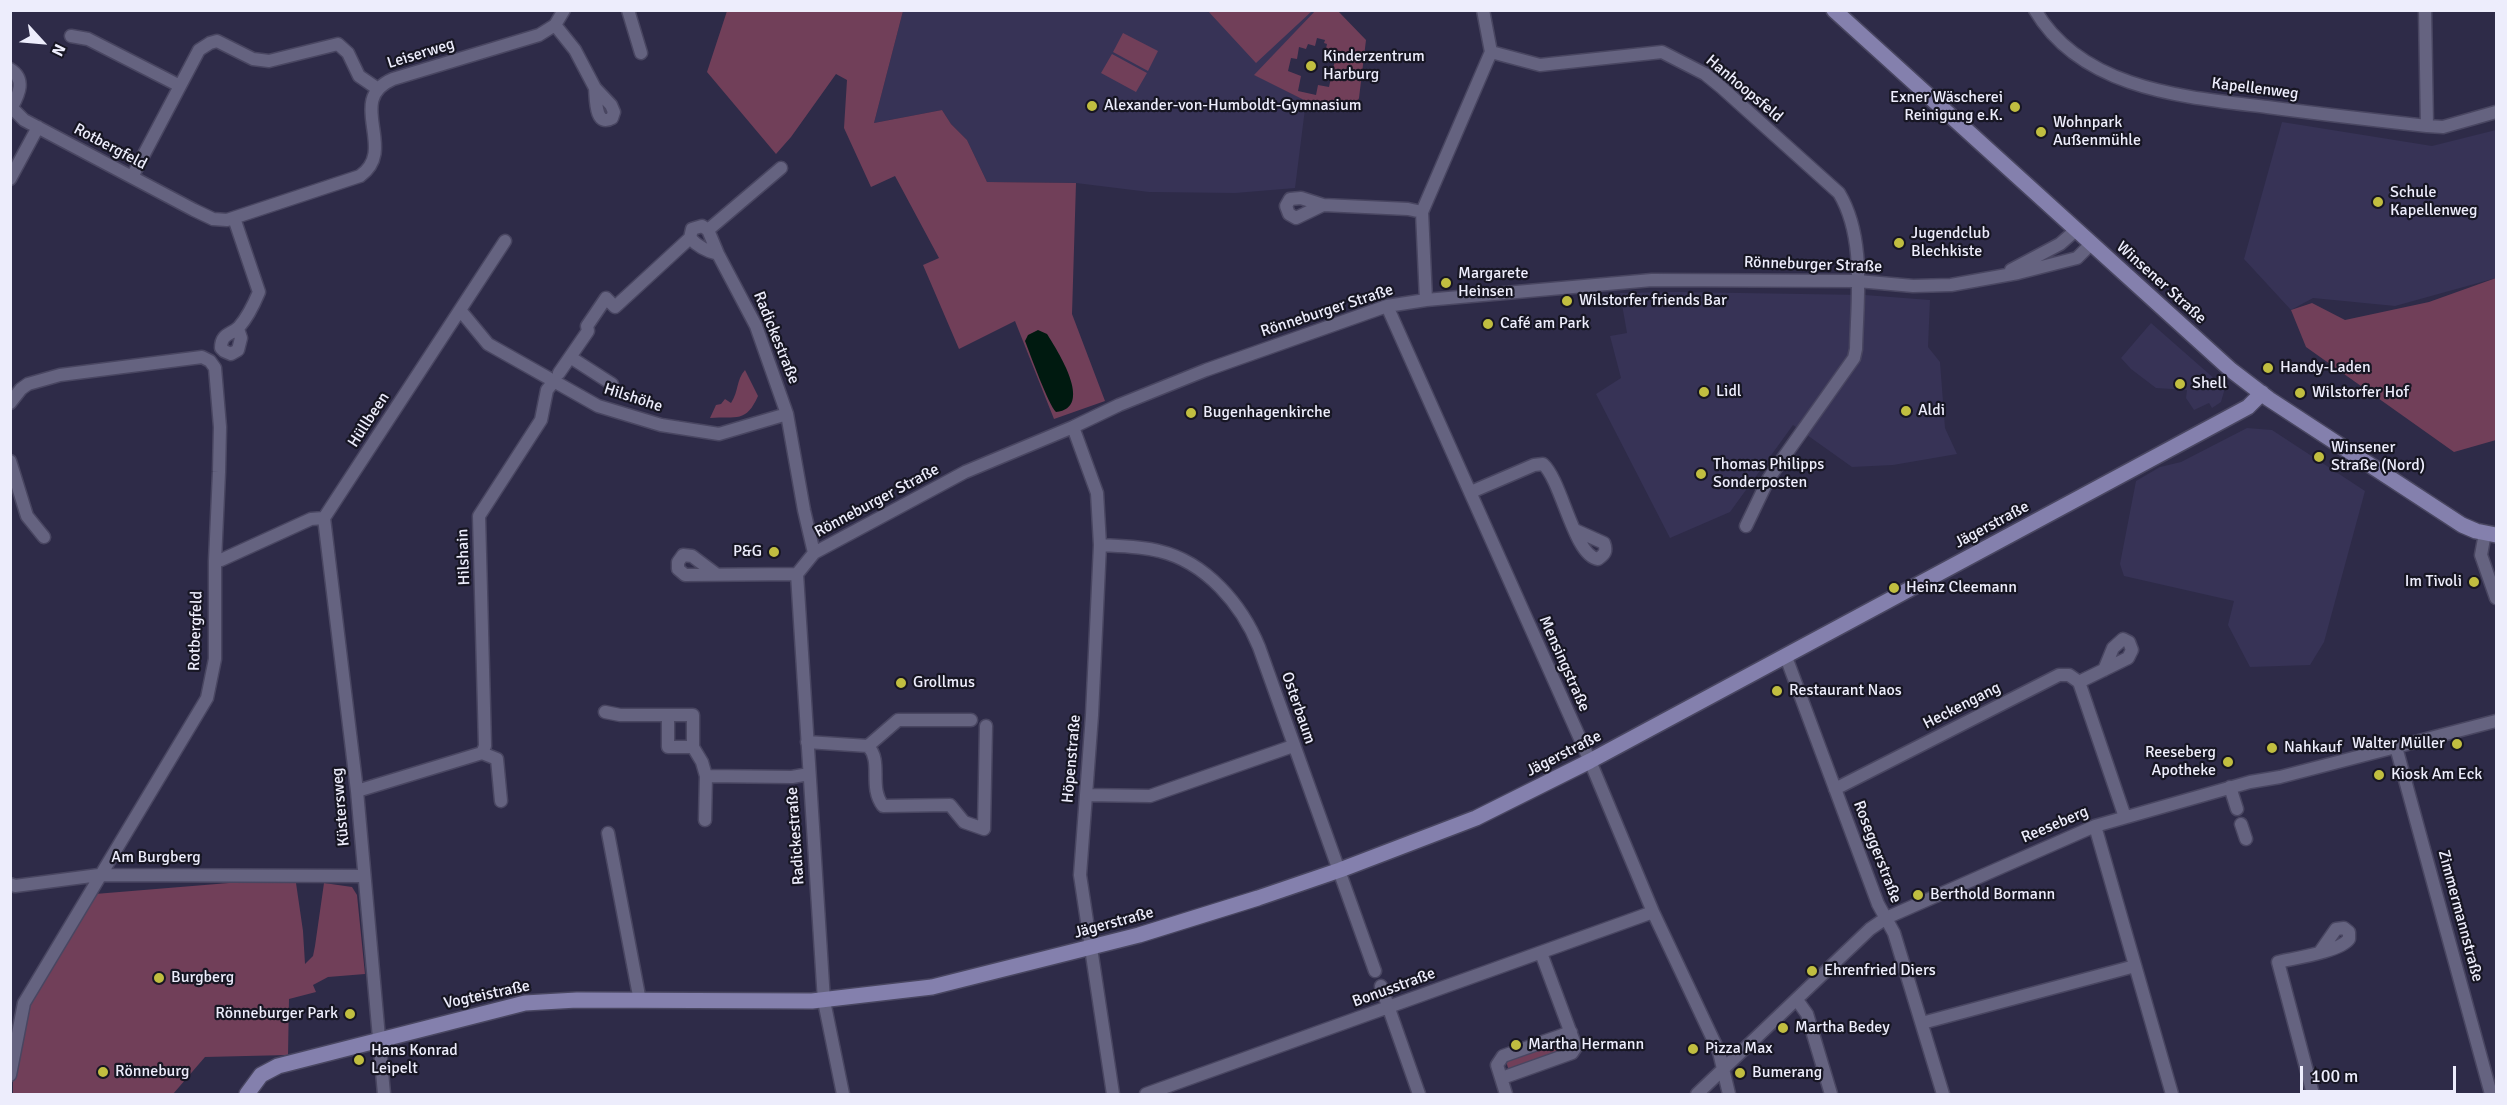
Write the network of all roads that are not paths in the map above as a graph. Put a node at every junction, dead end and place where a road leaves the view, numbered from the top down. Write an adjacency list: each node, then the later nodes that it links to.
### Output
1 (564, 10): 7 (street)
2 (628, 10): 10 (street)
3 (1483, 10): 9 (street)
4 (1834, 10): 26 (street, Winsener Straße)
5 (2035, 10): 17 (street, Kapellenweg)
6 (2425, 10): 17 (street)
7 (555, 26): 13 (street); 14 (street, Leiserweg)
8 (71, 36): 12 (street)
9 (1491, 52): 23 (street); 32 (street, Hanhoopsfeld)
10 (641, 53)
11 (10, 69): 15 (street, Rotbergfeld)
12 (180, 86): 14 (street); 20 (street)
13 (595, 88)
14 (378, 89): 24 (street, Leiserweg)
15 (11, 111): 18 (street, Rotbergfeld)
16 (2496, 112): 17 (street, Kapellenweg)
17 (2427, 126)
18 (38, 127): 20 (street, Rotbergfeld); 21 (street)
19 (781, 168): 25 (street)
20 (132, 177): 24 (street, Rotbergfeld)
21 (10, 179)
22 (1323, 205): 23 (street)
23 (1422, 212): 33 (street)
24 (234, 218): 36 (street)
25 (708, 230): 27 (street); 30 (street, Radickestraße)
26 (2076, 230): 29 (street, Winsener Straße); 31 (street, Rönneburger Straße)
27 (690, 238): 30 (street); 37 (street)
28 (505, 241): 35 (street, Hüllbeen)
29 (2091, 244): 31 (street, Rönneburger Straße); 40 (street, Winsener Straße)
30 (717, 254): 42 (street, Radickestraße)
31 (2000, 276): 32 (street, Rönneburger Straße)
32 (1858, 281): 33 (street, Rönneburger Straße); 47 (street, Hanhoopsfeld)
33 (1426, 300): 34 (street, Rönneburger Straße)
34 (1387, 306): 43 (street, Rönneburger Straße); 45 (street, Mensingstraße)
35 (460, 310): 38 (street, Hilshöhe); 46 (street, Hüllbeen)
36 (238, 329)
37 (570, 357): 38 (street); 39 (street)
38 (557, 377): 42 (street, Hilshöhe); 70 (street, Hilshain)
39 (612, 384)
40 (2262, 393): 49 (street, Winsener Straße); 57 (street, Jägerstraße)
41 (10, 403): 53 (street, Rotbergfeld)
42 (788, 414): 52 (street, Radickestraße)
43 (1073, 427): 51 (street, Höpenstraße); 52 (street, Rönneburger Straße)
44 (10, 461): 50 (street)
45 (1471, 492): 48 (street); 71 (street, Mensingstraße)
46 (324, 518): 53 (street); 76 (street, Küstersweg)
47 (1746, 526)
48 (1575, 530)
49 (2491, 534): 56 (street)
50 (44, 537)
51 (1100, 545): 67 (street, Osterbaum); 77 (street, Höpenstraße)
52 (814, 553): 55 (street)
53 (215, 561): 87 (street, Rotbergfeld)
54 (716, 574): 55 (street)
55 (797, 574): 65 (street, Radickestraße)
56 (2496, 598)
57 (1786, 657): 71 (street, Jägerstraße); 75 (street, Roseggerstraße)
58 (2104, 670): 59 (street)
59 (2079, 682): 75 (street, Heckengang); 80 (street)
60 (605, 712): 61 (street)
61 (668, 715): 68 (street); 68 (street)
62 (971, 720): 66 (street)
63 (2496, 721): 69 (street, Reeseberg)
64 (986, 726): 66 (street)
65 (807, 742): 66 (street); 72 (street, Radickestraße)
66 (868, 746)
67 (1293, 746): 77 (street); 86 (street, Osterbaum)
68 (693, 747): 73 (street)
69 (2396, 747): 74 (street, Reeseberg); 121 (street, Zimmermannstraße)
70 (483, 753): 76 (street); 78 (street)
71 (1590, 761): 86 (street, Jägerstraße); 90 (street, Mensingstraße)
72 (808, 774): 73 (street); 100 (street, Radickestraße)
73 (706, 776): 81 (street)
74 (2230, 788): 79 (street); 80 (street, Reeseberg)
75 (1835, 789): 91 (street, Roseggerstraße)
76 (357, 791): 88 (street, Küstersweg)
77 (1086, 795): 92 (street, Höpenstraße)
78 (501, 801)
79 (2237, 809)
80 (2125, 817): 83 (street, Reeseberg)
81 (705, 820)
82 (2241, 824): 85 (street)
83 (2095, 825): 91 (street, Reeseberg); 95 (street)
84 (609, 833): 99 (street)
85 (2246, 839)
86 (1340, 870): 92 (street, Jägerstraße); 96 (street, Osterbaum)
87 (99, 875): 88 (street, Am Burgberg); 89 (street); 106 (street, Am Burgberg)
88 (363, 876): 104 (street, Küstersweg)
89 (10, 884)
90 (1653, 912): 94 (street, Bonusstraße); 105 (street, Mensingstraße)
91 (1886, 918): 98 (street, Reeseberg); 102 (street, Roseggerstraße)
92 (1089, 949): 100 (street, Jägerstraße); 111 (street, Höpenstraße)
93 (2320, 952): 120 (street)
94 (1541, 953): 101 (street, Bonusstraße); 103 (street)
95 (2135, 966): 102 (street); 119 (street)
96 (1375, 970)
97 (1381, 986): 101 (street)
98 (1797, 1000): 105 (street, Reeseberg); 117 (street)
99 (640, 1001): 100 (street, Vogteistraße); 104 (street, Vogteistraße)
100 (824, 1001): 110 (street, Radickestraße)
101 (1388, 1008): 112 (street, Bonusstraße); 113 (street)
102 (1922, 1023): 118 (street, Roseggerstraße)
103 (1571, 1032): 107 (street); 107 (street)
104 (378, 1039): 108 (street, Vogteistraße); 109 (street, Küstersweg)
105 (1723, 1070): 115 (street, Reeseberg); 116 (street, Mensingstraße)
106 (10, 1075)
107 (1502, 1078): 114 (street)
108 (247, 1095)
109 (384, 1095)
110 (843, 1095)
111 (1113, 1095)
112 (1146, 1095)
113 (1419, 1095)
114 (1506, 1095)
115 (1697, 1095)
116 (1729, 1095)
117 (1831, 1095)
118 (1943, 1095)
119 (2172, 1095)
120 (2313, 1095)
121 (2491, 1095)

